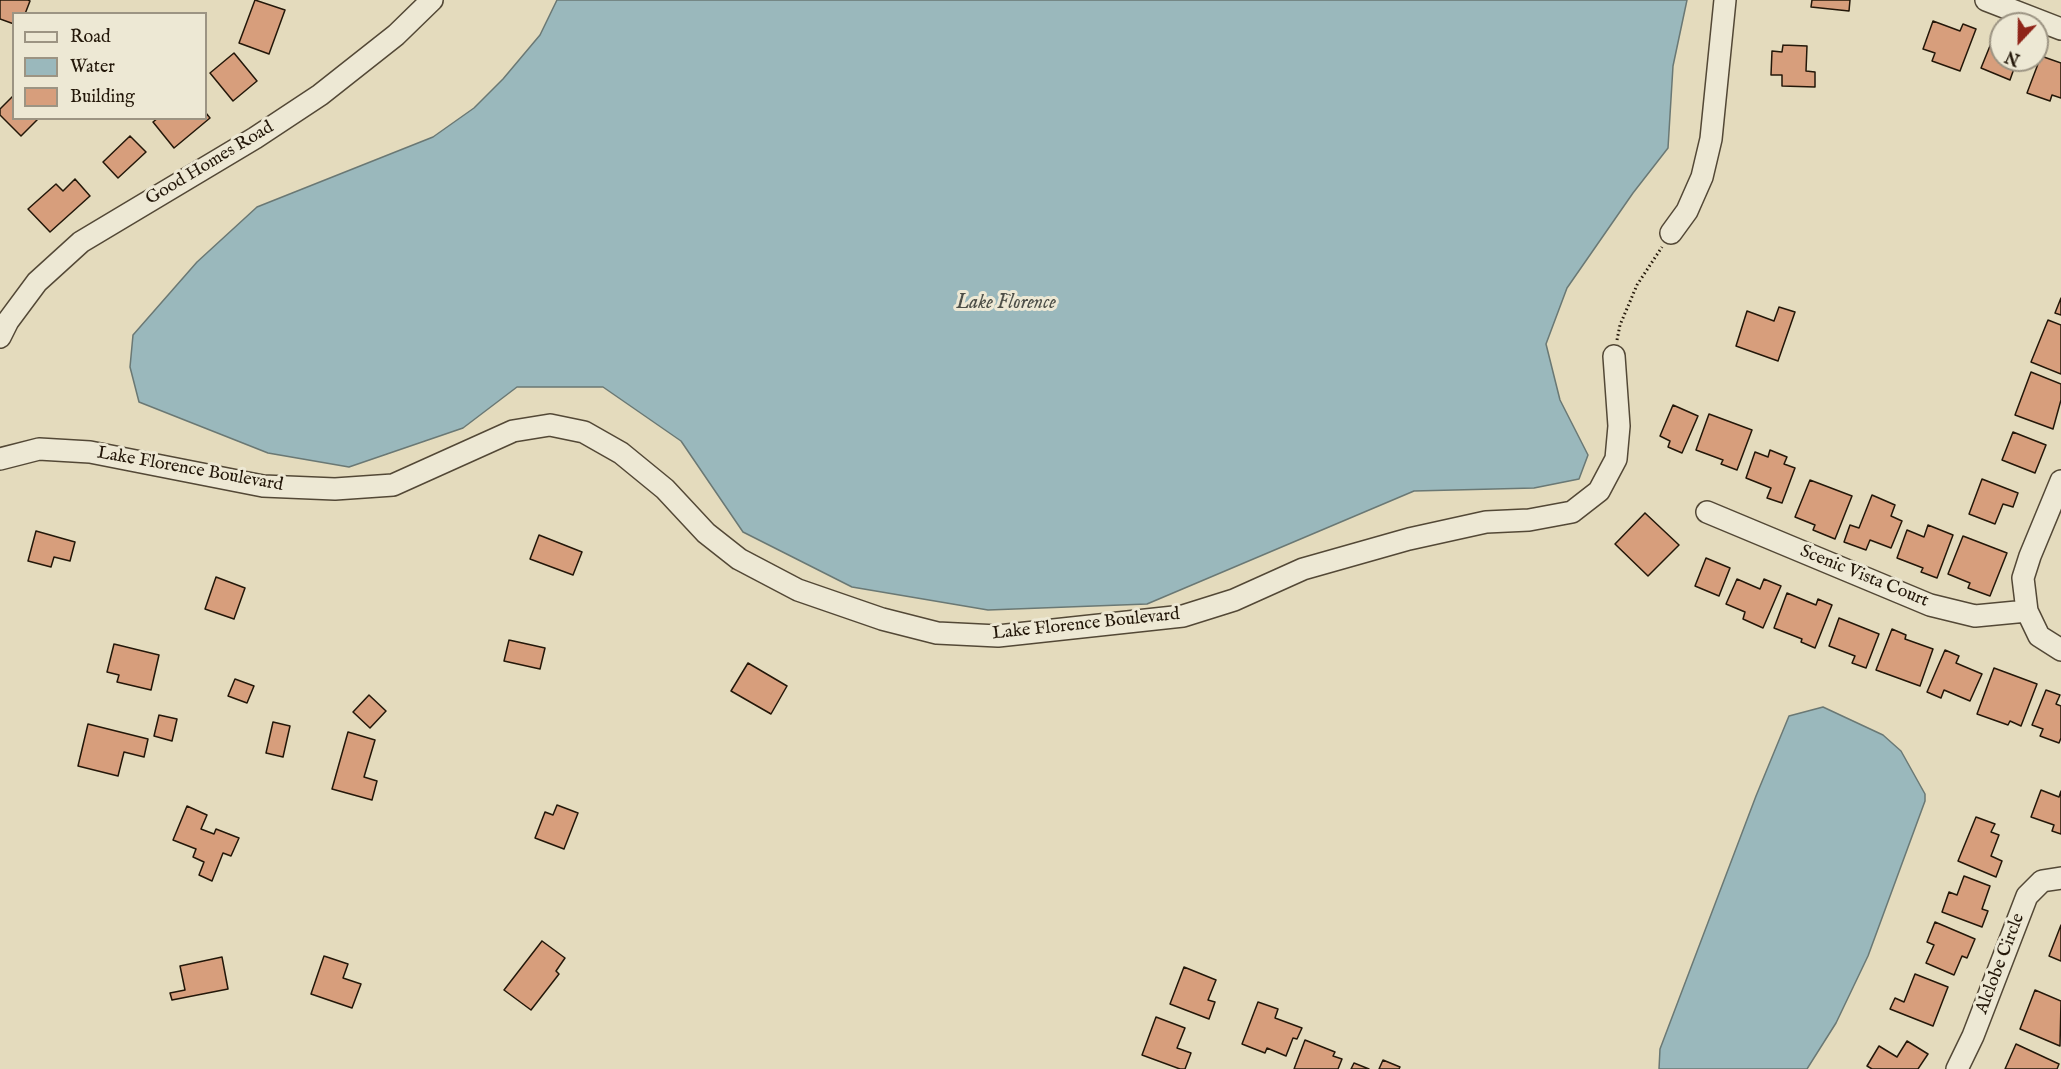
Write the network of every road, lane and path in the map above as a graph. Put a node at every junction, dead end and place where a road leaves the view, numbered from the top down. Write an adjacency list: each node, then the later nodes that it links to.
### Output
1 (432, 0): 6 (street, Good Homes Road)
2 (1725, 0): 5 (street)
3 (1986, 0): 4 (street)
4 (2061, 29)
5 (1671, 233): 7 (path)
6 (0, 338)
7 (1614, 356): 8 (street, Lake Florence Boulevard)
8 (0, 459)
9 (2061, 481): 11 (street)
10 (1707, 512): 11 (street, Scenic Vista Court)
11 (2027, 612): 12 (street)
12 (2061, 650)
13 (2061, 878): 14 (street, Alclobe Circle)
14 (1957, 1069)

